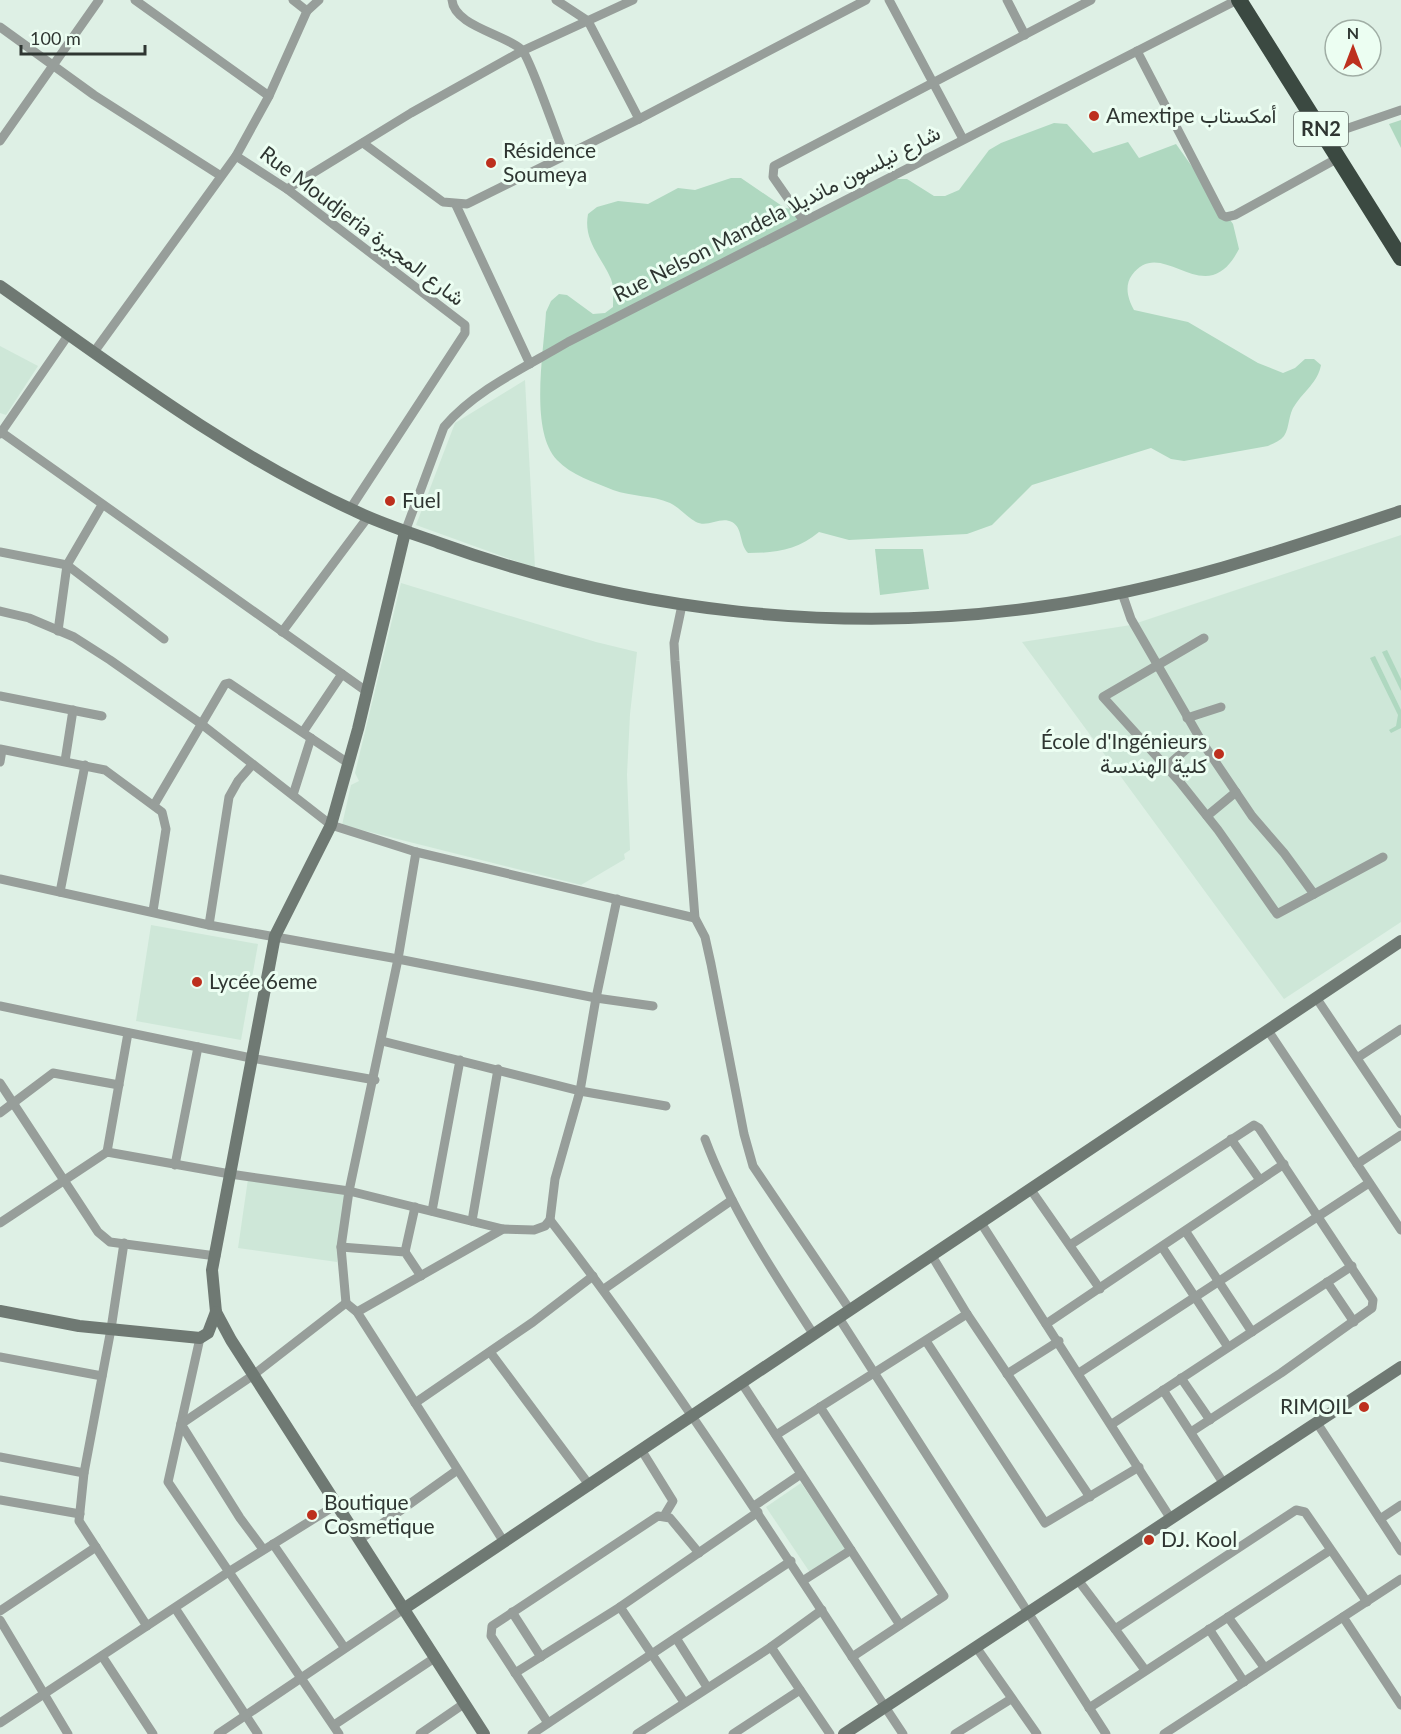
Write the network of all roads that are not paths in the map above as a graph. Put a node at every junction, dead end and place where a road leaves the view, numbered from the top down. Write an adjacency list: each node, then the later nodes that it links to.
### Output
1 (99, 0): 19 (street)
2 (135, 0): 21 (street)
3 (293, 0): 13 (street)
4 (319, 0): 13 (street)
5 (452, 0): 17 (street)
6 (556, 0): 14 (street)
7 (633, 0): 14 (street)
8 (866, 0): 23 (street)
9 (889, 0): 20 (street)
10 (1007, 0): 16 (street)
11 (1091, 0): 16 (street)
12 (1238, 0): 18 (street, Rue Nelson Mandela شارع نيلسون مانديلا); 24 (highway, RN2)
13 (308, 11): 21 (street)
14 (588, 21): 17 (street); 23 (street)
15 (0, 27): 19 (street)
16 (1025, 35): 20 (street)
17 (522, 51): 27 (street); 28 (street)
18 (1137, 51): 25 (street, Rue Nelson Mandela شارع نيلسون مانديلا); 30 (street)
19 (53, 65): 26 (street); 31 (street)
20 (935, 82): 25 (street); 34 (street)
21 (269, 96): 29 (street)
22 (1401, 110): 24 (street)
23 (639, 119): 28 (street)
24 (1325, 136): 30 (highway, RN2)
25 (963, 139): 34 (street, Rue Nelson Mandela شارع نيلسون مانديلا)
26 (0, 141)
27 (363, 143): 32 (street); 33 (street)
28 (564, 154): 33 (street)
29 (236, 156): 31 (street); 32 (street, Rue Moudjeria شارع المجيرة)
30 (1338, 158): 35 (highway, RN2)
31 (220, 176): 38 (street)
32 (287, 189): 42 (street, Rue Moudjeria شارع المجيرة)
33 (456, 205): 39 (street)
34 (803, 220): 39 (street, Rue Nelson Mandela شارع نيلسون مانديلا)
35 (1401, 258)
36 (1, 288): 37 (street)
37 (69, 334): 38 (street); 40 (street)
38 (94, 352): 42 (street)
39 (531, 364): 45 (street, Rue Nelson Mandela شارع نيلسون مانديلا)
40 (1, 433): 41 (street)
41 (102, 505): 47 (street); 52 (street)
42 (350, 509): 44 (street)
43 (1401, 511): 48 (street)
44 (368, 517): 45 (street); 52 (street)
45 (405, 532): 49 (street); 57 (street)
46 (0, 552): 47 (street)
47 (67, 565): 51 (street); 54 (street)
48 (1122, 592): 49 (street); 55 (street)
49 (682, 605): 85 (street)
50 (0, 611): 51 (street)
51 (58, 631): 63 (street)
52 (282, 632): 56 (street)
53 (1204, 638): 55 (street)
54 (164, 639)
55 (1157, 665): 62 (street); 72 (street)
56 (342, 674): 57 (street); 64 (street)
57 (366, 692): 69 (street)
58 (0, 696): 60 (street)
59 (1221, 707): 62 (street)
60 (73, 710): 61 (street); 67 (street)
61 (102, 716)
62 (1186, 718): 65 (street)
63 (200, 723): 64 (street); 71 (street); 75 (street)
64 (307, 735): 69 (street); 74 (street)
65 (1199, 738): 72 (street); 73 (street)
66 (1, 749): 67 (street); 68 (street)
67 (65, 761): 70 (street)
68 (0, 762)
69 (348, 763): 77 (street)
70 (85, 765): 75 (street); 81 (street)
71 (252, 765): 74 (street); 86 (street)
72 (1166, 767): 76 (street)
73 (1236, 792): 76 (street); 82 (street)
74 (293, 795): 77 (street)
75 (154, 805): 84 (street)
76 (1207, 816): 82 (street)
77 (331, 825): 78 (street); 87 (street)
78 (416, 852): 83 (street); 89 (street)
79 (1383, 857): 82 (street)
80 (0, 879): 81 (street)
81 (60, 892): 84 (street)
82 (1314, 894)
83 (617, 899): 85 (street); 90 (street)
84 (153, 911): 86 (street)
85 (695, 918): 151 (street)
86 (209, 925): 87 (street)
87 (275, 936): 89 (street); 99 (street)
88 (1401, 941): 91 (street)
89 (398, 959): 90 (street); 97 (street)
90 (596, 998): 93 (street); 106 (street)
91 (1317, 999): 95 (street); 100 (street)
92 (0, 1006): 96 (street)
93 (653, 1006)
94 (1401, 1029): 100 (street)
95 (1269, 1032): 117 (street); 122 (street)
96 (128, 1033): 98 (street); 105 (street)
97 (382, 1041): 101 (street); 103 (street)
98 (198, 1047): 99 (street); 115 (street)
99 (251, 1058): 103 (street); 118 (street)
100 (1357, 1058): 110 (street)
101 (460, 1060): 102 (street); 126 (street)
102 (498, 1069): 106 (street); 129 (street)
103 (375, 1080): 123 (street)
104 (0, 1083): 107 (street)
105 (119, 1085): 107 (street); 114 (street)
106 (580, 1091): 108 (street); 128 (street)
107 (13, 1104): 109 (street); 120 (street)
108 (666, 1106)
109 (0, 1113)
110 (1401, 1124)
111 (1401, 1135): 117 (street)
112 (705, 1139): 124 (street)
113 (1231, 1139): 116 (street); 119 (street); 136 (street)
114 (107, 1152): 115 (street); 120 (street)
115 (175, 1164): 118 (street)
116 (1284, 1164): 119 (street); 127 (street)
117 (1357, 1164): 121 (street)
118 (230, 1174): 123 (street); 140 (street)
119 (1260, 1180): 134 (street)
120 (64, 1181): 131 (street); 135 (street)
121 (1370, 1183): 127 (street); 133 (street)
122 (1031, 1190): 130 (street); 136 (street)
123 (349, 1191): 125 (street); 137 (street)
124 (732, 1200): 147 (street); 161 (street)
125 (414, 1207): 126 (street); 139 (street)
126 (432, 1211): 129 (street)
127 (1318, 1216): 142 (street); 145 (street)
128 (550, 1220): 132 (street); 144 (street)
129 (472, 1221): 132 (street)
130 (981, 1223): 141 (street); 158 (street)
131 (0, 1224)
132 (503, 1229): 143 (street)
133 (1401, 1230)
134 (1185, 1232): 138 (street); 145 (street)
135 (124, 1244): 140 (street); 159 (street)
136 (1070, 1245): 148 (street)
137 (341, 1247): 139 (street); 150 (street)
138 (1162, 1247): 148 (street); 149 (street)
139 (405, 1252): 143 (street)
140 (216, 1256): 153 (street)
141 (932, 1256): 151 (street); 155 (street)
142 (1352, 1266): 146 (street); 157 (street)
143 (421, 1276): 154 (street)
144 (593, 1276): 147 (street); 167 (street)
145 (1219, 1282): 149 (street); 160 (street)
146 (1327, 1282): 157 (street); 160 (street)
147 (604, 1289): 180 (street)
148 (1100, 1289): 158 (street)
149 (1195, 1298): 166 (street); 171 (street)
150 (346, 1303): 154 (street); 174 (street)
151 (850, 1310): 156 (street)
152 (0, 1311): 159 (street)
153 (216, 1312): 162 (street); 163 (street)
154 (357, 1312): 178 (street)
155 (967, 1314): 164 (street); 172 (street)
156 (839, 1318): 161 (street); 170 (street)
157 (1354, 1322): 181 (street)
158 (1046, 1324): 165 (street)
159 (111, 1329): 162 (street); 173 (street)
160 (1252, 1332): 166 (street)
161 (814, 1335): 176 (street)
162 (200, 1338): 163 (street); 183 (street)
163 (231, 1340): 174 (street)
164 (926, 1341): 170 (street); 195 (street)
165 (1059, 1341): 171 (street); 172 (street)
166 (1228, 1347): 175 (street)
167 (490, 1352): 178 (street); 194 (street)
168 (0, 1357): 173 (street)
169 (1401, 1367): 182 (street)
170 (874, 1373): 179 (street); 225 (street)
171 (1079, 1373): 184 (street)
172 (1007, 1374): 195 (street)
173 (102, 1376): 191 (street)
174 (252, 1376): 183 (street); 198 (street)
175 (1181, 1378): 177 (street); 181 (street)
176 (743, 1384): 180 (street); 186 (street)
177 (1163, 1390): 184 (street); 185 (street)
178 (415, 1402): 190 (street)
179 (820, 1407): 186 (street); 229 (street)
180 (692, 1417): 187 (street); 199 (street)
181 (1210, 1420): 185 (street)
182 (1317, 1423): 193 (street); 203 (street)
183 (181, 1424): 208 (street); 214 (street)
184 (1112, 1424): 189 (street)
185 (1191, 1432): 193 (street)
186 (776, 1435): 192 (street)
187 (642, 1451): 194 (street); 201 (street)
188 (0, 1457): 191 (street)
189 (1139, 1467): 195 (street); 202 (street)
190 (456, 1471): 204 (street); 205 (street)
191 (84, 1473): 200 (street)
192 (801, 1474): 199 (street); 209 (street)
193 (1224, 1484): 202 (street)
194 (590, 1486): 205 (street)
195 (1090, 1497)
196 (0, 1500): 200 (street)
197 (1401, 1504): 203 (street)
198 (336, 1505): 204 (street); 206 (street)
199 (756, 1509): 212 (street); 213 (street)
200 (80, 1514): 207 (street)
201 (664, 1516): 212 (street); 224 (street)
202 (1171, 1519): 216 (street)
203 (1380, 1519): 211 (street)
204 (359, 1540): 221 (street)
205 (504, 1542): 221 (street)
206 (273, 1544): 208 (street); 234 (street)
207 (96, 1547): 223 (street); 230 (street)
208 (263, 1549): 214 (street)
209 (851, 1550): 215 (street); 229 (street)
210 (1329, 1551): 218 (street); 226 (street); 231 (street)
211 (1401, 1551)
212 (699, 1553): 219 (street)
213 (791, 1561): 215 (street); 233 (street)
214 (230, 1571): 220 (street); 245 (street)
215 (804, 1580): 222 (street)
216 (1078, 1580): 225 (street); 231 (street)
217 (1401, 1580): 218 (street)
218 (1366, 1602): 227 (street)
219 (620, 1607): 237 (street); 240 (street)
220 (175, 1608): 230 (street); 256 (street)
221 (405, 1608): 234 (street); 239 (street)
222 (822, 1610): 235 (street); 241 (street)
223 (0, 1611)
224 (512, 1612): 240 (street); 244 (street)
225 (1027, 1614): 236 (street); 255 (street)
226 (1228, 1617): 232 (street); 242 (street)
227 (1343, 1617): 242 (street); 253 (street)
228 (0, 1620): 249 (street)
229 (900, 1625): 241 (street)
230 (147, 1626): 238 (street)
231 (1115, 1629): 243 (street)
232 (1209, 1629): 243 (street); 246 (street)
233 (676, 1638): 237 (street); 247 (street)
234 (344, 1647): 245 (street)
235 (771, 1647): 247 (street); 248 (street)
236 (976, 1647): 250 (street); 254 (street)
237 (651, 1654): 251 (street); 258 (street)
238 (102, 1656): 249 (street); 263 (street)
239 (436, 1657): 252 (street); 259 (street)
240 (541, 1657): 244 (street)
241 (852, 1657): 254 (street)
242 (1264, 1668): 246 (street)
243 (1144, 1670): 255 (street)
244 (515, 1673): 258 (street)
245 (301, 1677): 256 (street); 259 (street)
246 (1244, 1682): 276 (street)
247 (707, 1687): 251 (street)
248 (800, 1690): 270 (street); 271 (street)
249 (45, 1694): 257 (street); 262 (street)
250 (1011, 1698): 260 (street); 275 (street)
251 (684, 1702): 269 (street)
252 (465, 1703): 266 (street); 267 (street)
253 (1401, 1705)
254 (885, 1707): 272 (street); 273 (street)
255 (1089, 1708): 261 (street)
256 (244, 1717): 264 (street); 265 (street)
257 (0, 1723)
258 (548, 1723): 268 (street)
259 (336, 1730)
260 (972, 1730): 274 (street)
261 (1102, 1732)
262 (68, 1734)
263 (153, 1734)
264 (218, 1734)
265 (258, 1734)
266 (420, 1734)
267 (484, 1734)
268 (532, 1734)
269 (637, 1734)
270 (733, 1734)
271 (830, 1734)
272 (844, 1734)
273 (903, 1734)
274 (955, 1734)
275 (1036, 1734)
276 (1164, 1734)

